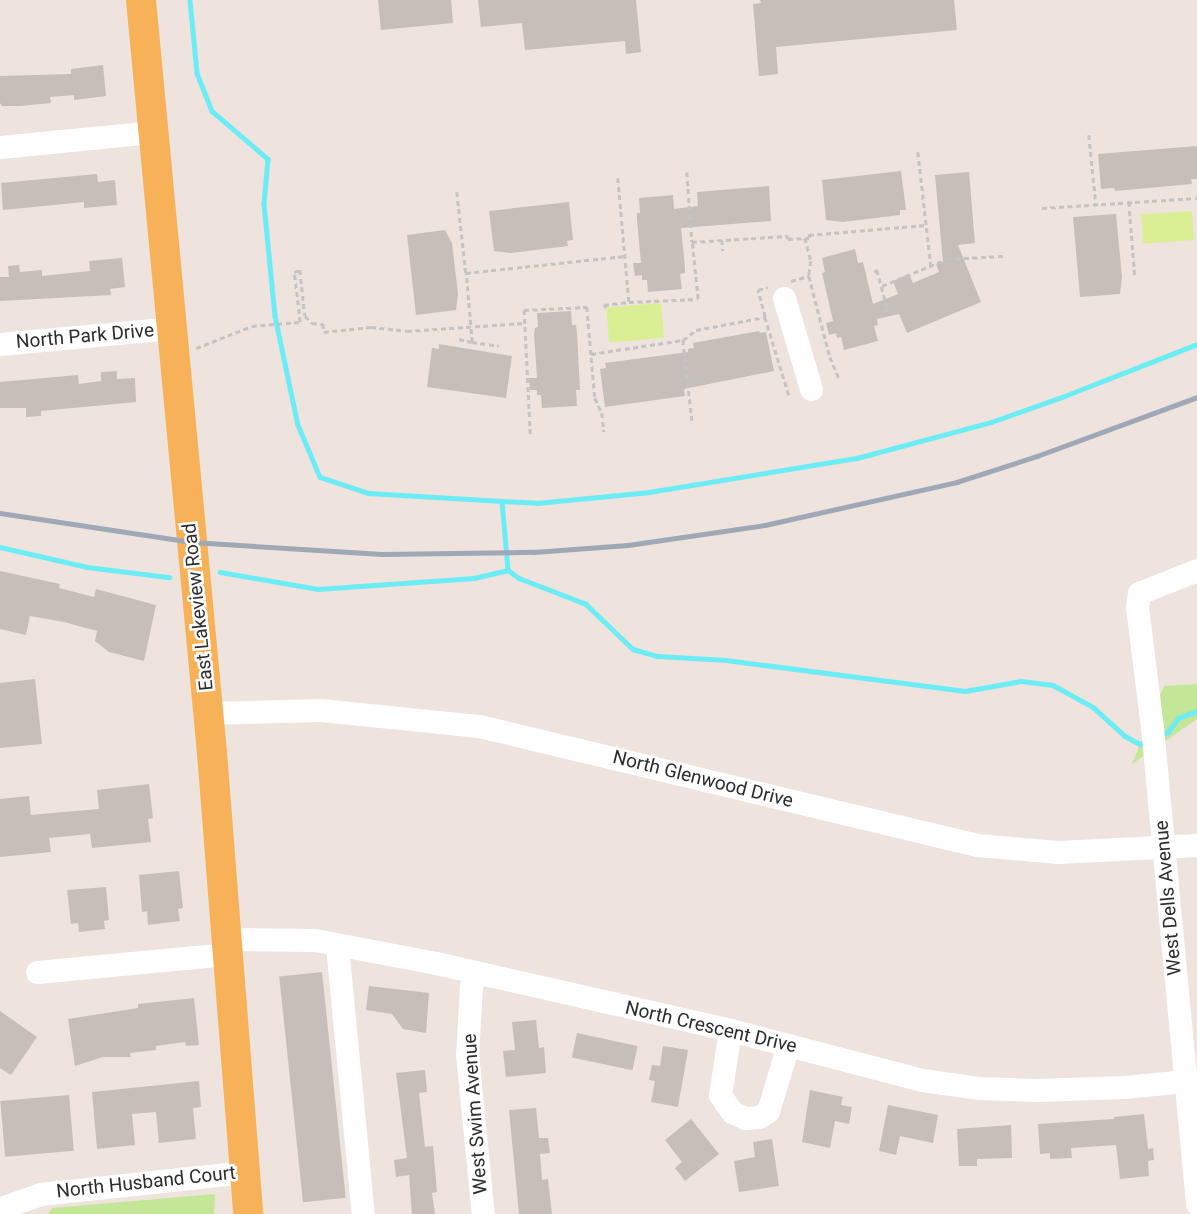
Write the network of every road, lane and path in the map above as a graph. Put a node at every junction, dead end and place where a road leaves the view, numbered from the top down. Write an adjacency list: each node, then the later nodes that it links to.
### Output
1 (141, 0): 2 (main road, East Lakeview Road)
2 (154, 132): 4 (street); 34 (main road, East Lakeview Road)
3 (1089, 135): 11 (path)
4 (0, 147)
5 (918, 152): 13 (path)
6 (687, 172): 16 (path)
7 (618, 178): 18 (path)
8 (457, 192): 22 (path)
9 (1197, 198): 10 (path)
10 (1129, 202): 11 (path); 24 (path)
11 (1096, 204): 12 (path)
12 (1042, 208)
13 (926, 226): 14 (path); 20 (path)
14 (805, 238): 15 (path); 23 (path)
15 (722, 239): 16 (path); 17 (path)
16 (692, 242): 27 (path)
17 (723, 251)
18 (625, 256): 22 (path); 27 (path)
19 (1003, 256): 20 (path)
20 (931, 266): 25 (path)
21 (874, 272): 25 (path)
22 (466, 273): 31 (path)
23 (809, 276)
24 (1135, 276)
25 (882, 286): 29 (path)
26 (784, 298): 39 (street)
27 (629, 302): 28 (path)
28 (606, 308)
29 (882, 312)
30 (524, 323): 31 (path); 38 (path); 42 (path)
31 (470, 327): 34 (path); 35 (path)
32 (459, 340): 35 (path)
33 (683, 340): 38 (path); 39 (path); 40 (path)
34 (172, 342): 36 (street, North Park Drive); 44 (main road, East Lakeview Road)
35 (472, 342): 37 (path)
36 (0, 344)
37 (499, 346)
38 (591, 354): 41 (path)
39 (800, 392)
40 (692, 420)
41 (604, 432)
42 (530, 434)
43 (1197, 570): 46 (street, West Dells Avenue)
44 (208, 713): 46 (street, North Glenwood Drive); 47 (main road, East Lakeview Road)
45 (1197, 845): 46 (street, North Glenwood Drive)
46 (1163, 846): 53 (street, West Dells Avenue)
47 (227, 946): 48 (street, North Crescent Drive); 49 (street, North Crescent Drive); 54 (main road, East Lakeview Road)
48 (338, 946): 50 (street, North Crescent Drive); 58 (street)
49 (37, 972)
50 (476, 973): 51 (street, North Crescent Drive); 59 (street, West Swim Avenue)
51 (730, 1030): 52 (street, North Crescent Drive); 52 (street)
52 (788, 1045): 53 (street, North Crescent Drive)
53 (1191, 1081): 55 (street, West Dells Avenue)
54 (247, 1172): 56 (street, North Husband Court); 57 (main road, East Lakeview Road)
55 (1197, 1204)
56 (6, 1206)
57 (248, 1214)
58 (363, 1214)
59 (483, 1214)

